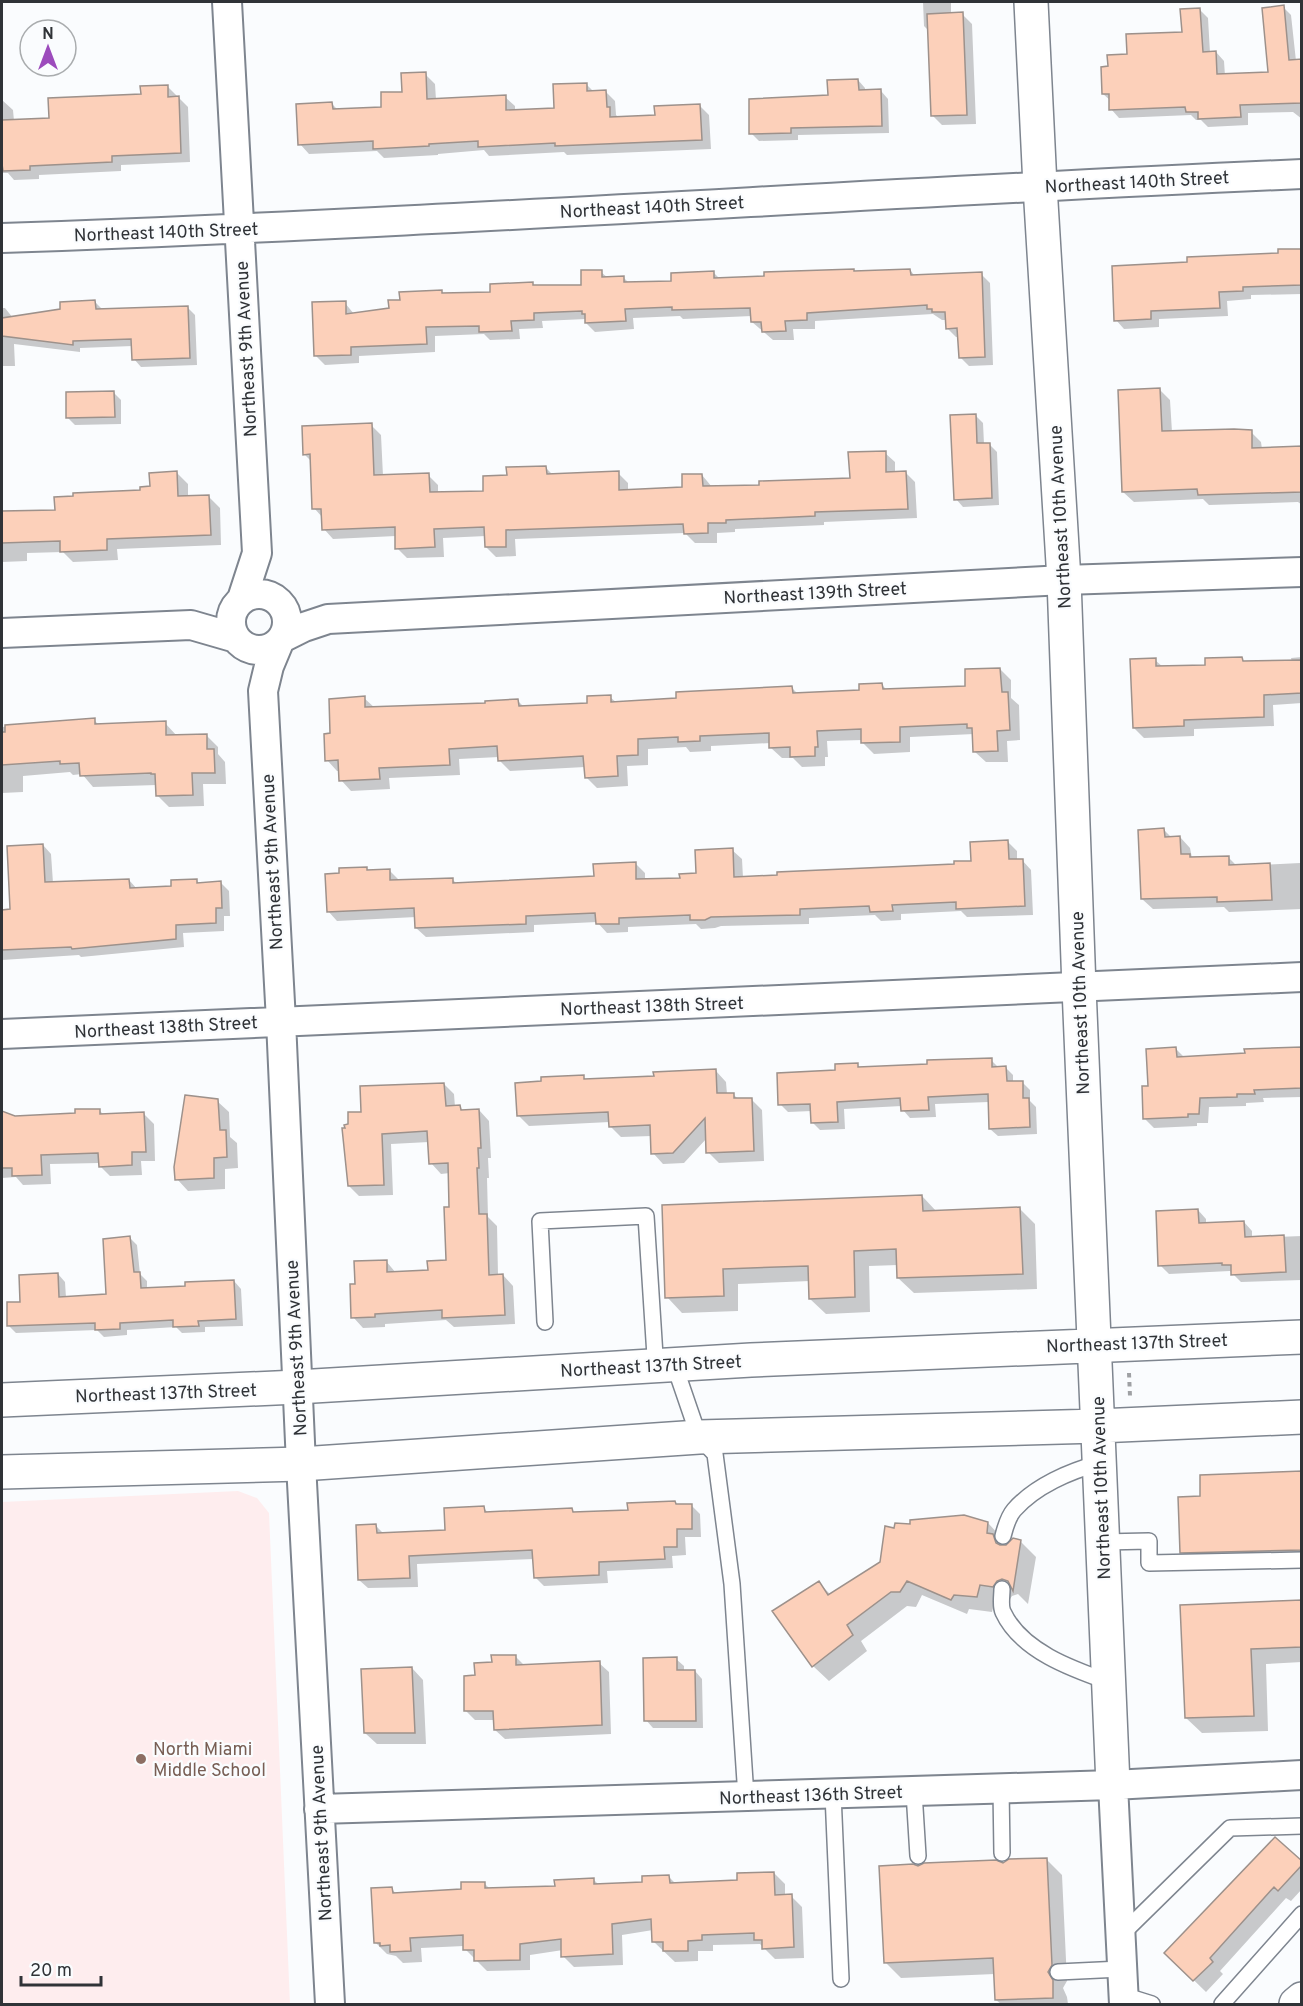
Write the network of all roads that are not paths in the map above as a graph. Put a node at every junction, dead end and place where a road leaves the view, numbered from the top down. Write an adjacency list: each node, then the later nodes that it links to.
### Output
1 (227, 2): 5 (street, Northeast 9th Avenue)
2 (1031, 2): 4 (street, Northeast 10th Avenue)
3 (1302, 174): 4 (street, Northeast 140th Street)
4 (1040, 186): 5 (street, Northeast 140th Street); 9 (street, Northeast 10th Avenue)
5 (239, 230): 6 (street, Northeast 140th Street); 7 (street, Northeast 9th Avenue)
6 (2, 238)
7 (257, 553): 10 (street, Northeast 9th Avenue); 11 (street, Northeast 9th Avenue)
8 (1302, 572): 9 (street, Northeast 139th Street)
9 (1064, 580): 12 (street, Northeast 139th Street); 19 (street, Northeast 10th Avenue)
10 (241, 601): 11 (street); 13 (street); 15 (street)
11 (280, 603): 12 (street, Northeast 139th Street); 16 (street)
12 (328, 619): 16 (street, Northeast 139th Street)
13 (191, 625): 14 (street); 15 (street)
14 (2, 633)
15 (238, 640): 16 (street); 17 (street, Northeast 9th Avenue)
16 (281, 640): 17 (street, Northeast 9th Avenue)
17 (263, 691): 20 (street, Northeast 9th Avenue)
18 (1302, 977): 19 (street, Northeast 138th Street)
19 (1079, 988): 20 (street, Northeast 138th Street); 24 (street, Northeast 10th Avenue)
20 (281, 1021): 21 (street, Northeast 138th Street); 26 (street, Northeast 9th Avenue)
21 (2, 1034)
22 (545, 1322): 25 (lane)
23 (1302, 1336): 24 (street, Northeast 137th Street)
24 (1095, 1345): 25 (street, Northeast 137th Street); 29 (street, Northeast 10th Avenue)
25 (674, 1364): 26 (street, Northeast 137th Street); 30 (lane)
26 (297, 1387): 27 (street, Northeast 137th Street); 32 (street, Northeast 9th Avenue)
27 (2, 1400)
28 (1302, 1417): 29 (street)
29 (1098, 1426): 30 (street); 31 (street, Northeast 10th Avenue)
30 (699, 1437): 32 (street); 44 (lane)
31 (1100, 1463): 34 (lane); 35 (street, Northeast 10th Avenue)
32 (301, 1464): 33 (street); 45 (street, Northeast 9th Avenue)
33 (2, 1472)
34 (1003, 1536)
35 (1103, 1542): 36 (lane); 38 (street, Northeast 10th Avenue)
36 (1302, 1560)
37 (1002, 1589): 38 (lane)
38 (1109, 1682): 40 (street, Northeast 10th Avenue)
39 (1302, 1775): 40 (street, Northeast 136th Street)
40 (1113, 1785): 41 (street, Northeast 136th Street); 50 (street, Northeast 10th Avenue)
41 (1001, 1789): 42 (street, Northeast 136th Street); 47 (lane)
42 (914, 1792): 43 (street, Northeast 136th Street); 48 (lane)
43 (833, 1794): 44 (street, Northeast 136th Street); 52 (lane)
44 (746, 1797): 45 (street, Northeast 136th Street)
45 (319, 1809): 55 (street, Northeast 9th Avenue)
46 (1302, 1826): 50 (lane)
47 (1002, 1853)
48 (918, 1856)
49 (1302, 1914): 57 (lane)
50 (1120, 1936): 53 (street, Northeast 10th Avenue)
51 (1058, 1972): 53 (lane)
52 (841, 1979)
53 (1123, 1990): 56 (lane)
54 (1302, 1999): 58 (street)
55 (330, 2004)
56 (1152, 2004)
57 (1221, 2004)
58 (1296, 2004)

